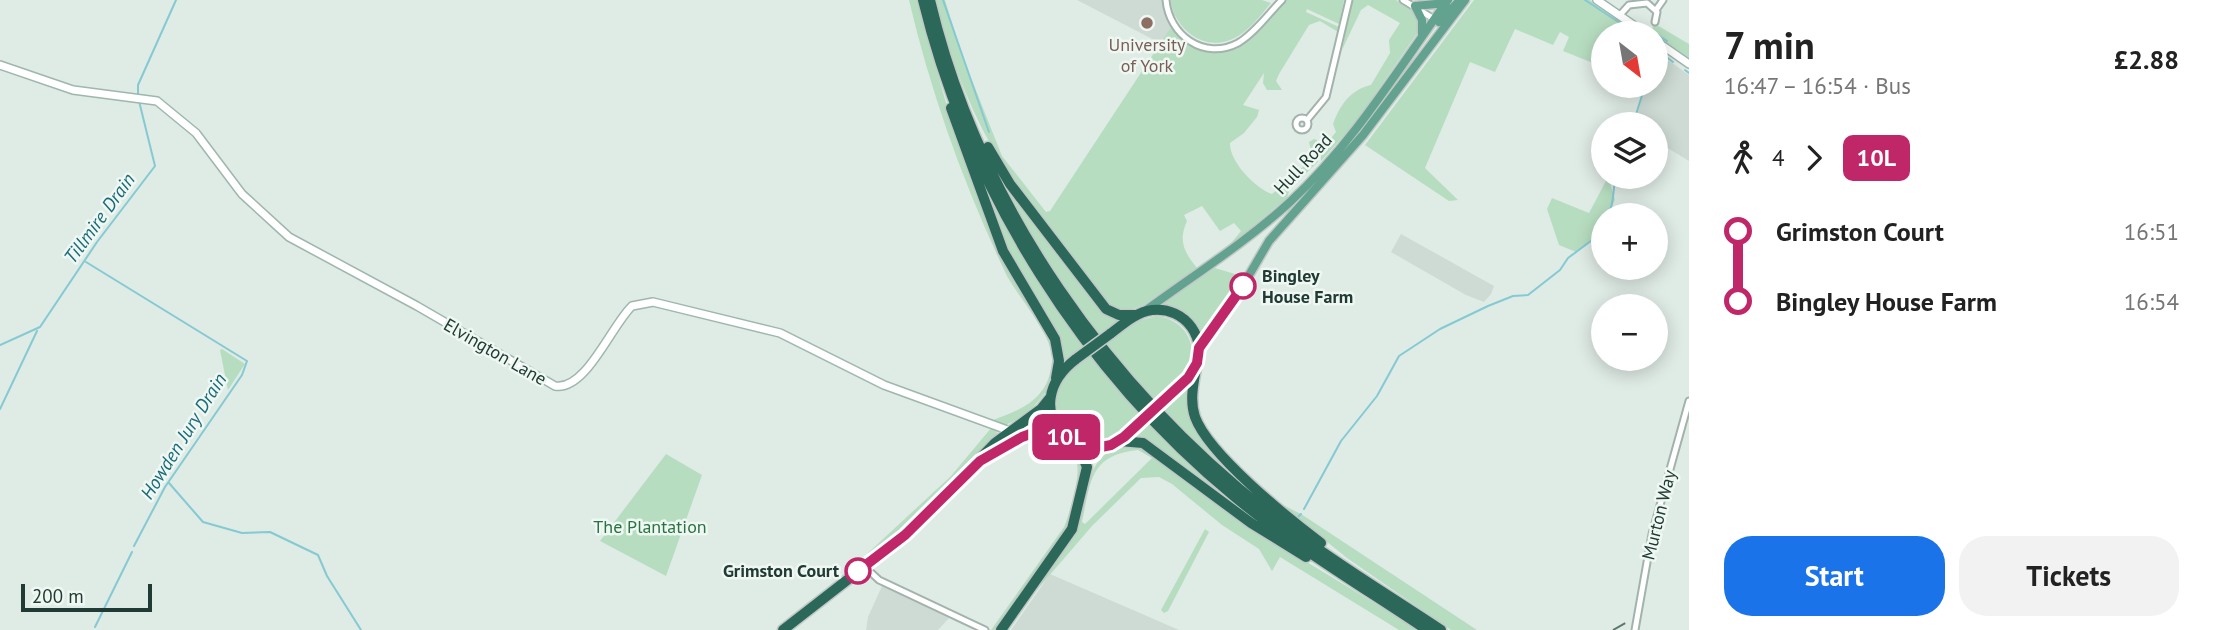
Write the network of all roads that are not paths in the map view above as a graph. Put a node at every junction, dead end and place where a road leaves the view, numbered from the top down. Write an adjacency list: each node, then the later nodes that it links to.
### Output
1 (923, 0): 22 (highway)
2 (930, 0): 25 (highway)
3 (1166, 0): 4 (street)
4 (1282, 0)
5 (1349, 0): 26 (street)
6 (1403, 0): 13 (street)
7 (1460, 0): 16 (main road)
8 (1465, 0): 19 (main road, Hull Road)
9 (1597, 0): 15 (main road)
10 (1663, 0): 14 (street)
11 (1447, 1): 13 (main road); 16 (main road, Hull Road)
12 (1637, 1): 14 (street); 15 (street)
13 (1415, 6): 16 (street); 20 (main road)
14 (1656, 10): 18 (street)
15 (1619, 16): 17 (main road)
16 (1437, 20): 19 (main road); 20 (main road, Hull Road)
17 (1627, 21)
18 (1655, 21)
19 (1443, 31): 28 (main road, Hull Road)
20 (1422, 37): 27 (main road, Hull Road)
21 (1668, 49): 23 (main road)
22 (941, 64): 30 (highway); 41 (highway)
23 (1689, 64)
24 (0, 65): 33 (main road, Elvington Lane)
25 (967, 113): 27 (highway); 42 (highway)
26 (1307, 120)
27 (1140, 314): 28 (highway); 30 (highway, bridge)
28 (1199, 348): 29 (highway)
29 (1197, 363): 36 (highway, bridge); 42 (highway)
30 (1056, 378): 31 (highway)
31 (1049, 399): 33 (highway); 35 (highway)
32 (1689, 401): 48 (street, Murton Way)
33 (1010, 431): 34 (main road, Elvington Lane); 38 (highway)
34 (1052, 432): 35 (highway); 38 (highway)
35 (1067, 437): 37 (highway)
36 (1115, 443): 37 (highway); 39 (highway); 41 (highway)
37 (1077, 444): 39 (highway)
38 (980, 461): 40 (highway)
39 (1087, 467): 45 (highway)
40 (864, 566): 43 (street); 44 (highway)
41 (1338, 572): 46 (highway)
42 (1384, 593): 47 (highway)
43 (982, 629)
44 (783, 630)
45 (1001, 630)
46 (1427, 630)
47 (1441, 630)
48 (1635, 630)

